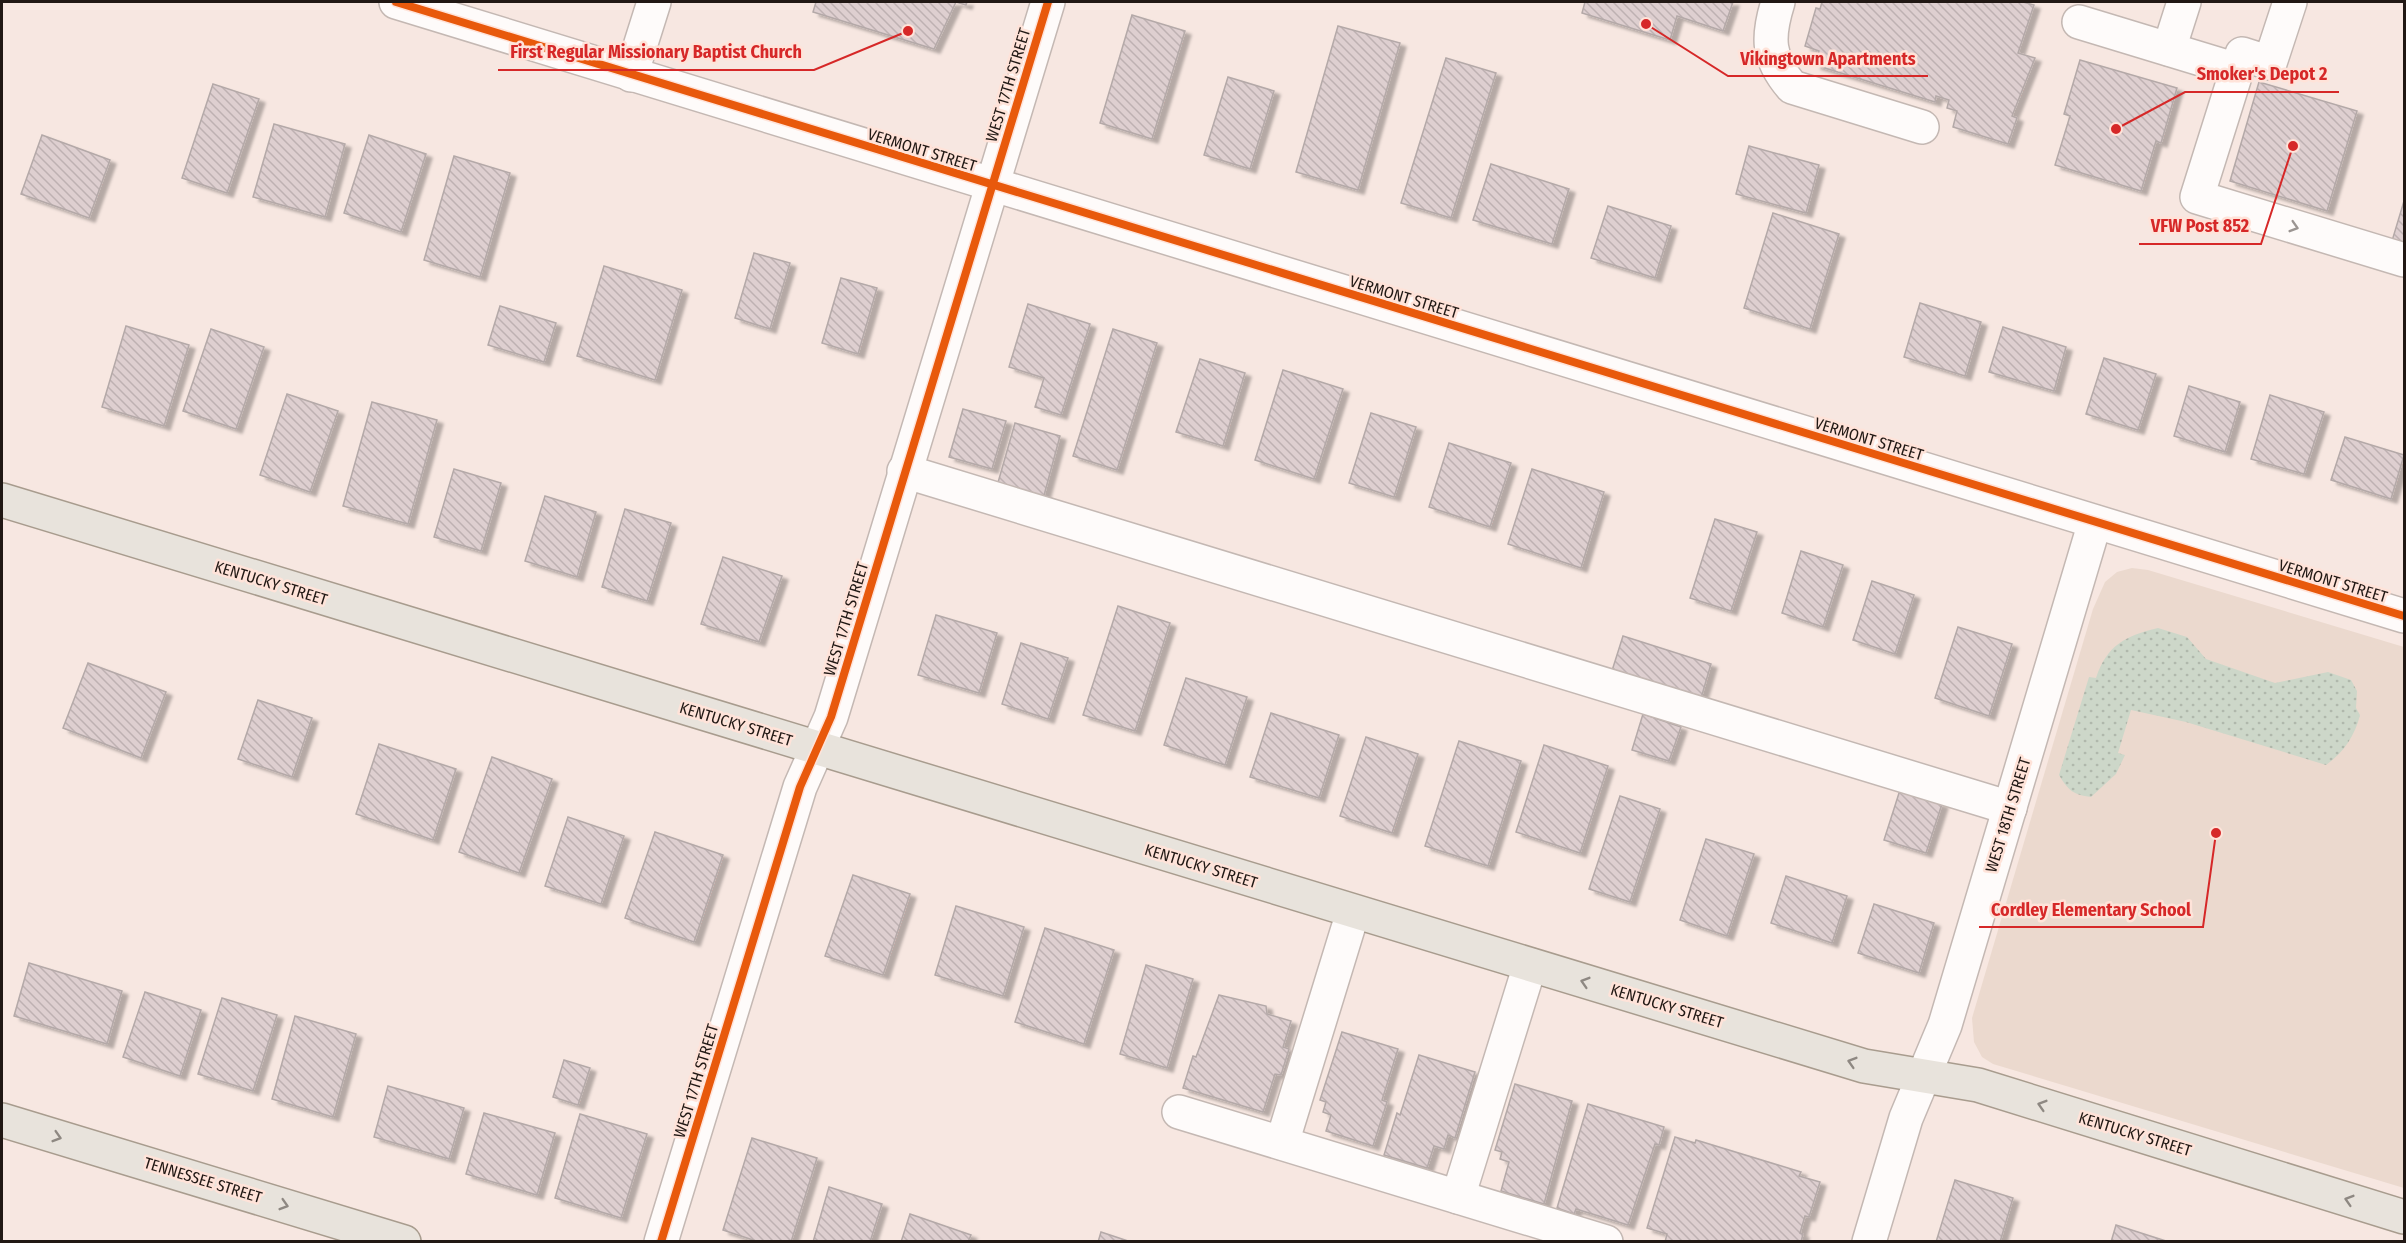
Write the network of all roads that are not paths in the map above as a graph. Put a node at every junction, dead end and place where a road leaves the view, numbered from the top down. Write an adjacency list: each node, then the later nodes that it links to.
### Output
1 (396, 2): 10 (street, VERMONT STREET)
2 (654, 2): 10 (street)
3 (1048, 2): 12 (street, WEST 17TH STREET)
4 (1778, 2): 11 (street)
5 (2184, 2): 8 (street)
6 (2290, 2): 9 (street)
7 (2079, 22): 8 (street)
8 (2169, 49): 9 (street)
9 (2237, 70): 13 (street, one-way to 13)
10 (631, 75): 12 (street, VERMONT STREET)
11 (1922, 127)
12 (991, 185): 14 (street, WEST 17TH STREET); 16 (street, VERMONT STREET)
13 (2404, 260)
14 (904, 471): 18 (street, WEST 17TH STREET); 19 (street)
15 (2, 500): 18 (main road, KENTUCKY STREET)
16 (2095, 522): 17 (street, VERMONT STREET); 19 (street, WEST 18TH STREET)
17 (2404, 616)
18 (817, 749): 20 (main road, KENTUCKY STREET); 29 (street, WEST 17TH STREET)
19 (2010, 808): 22 (street, WEST 18TH STREET)
20 (1353, 912): 21 (main road, KENTUCKY STREET); 25 (street)
21 (1530, 965): 22 (main road, KENTUCKY STREET, one-way to 21); 26 (street)
22 (1924, 1076): 27 (main road, KENTUCKY STREET, one-way to 22); 31 (street, WEST 18TH STREET)
23 (1179, 1112): 25 (street)
24 (2, 1120): 28 (main road, TENNESSEE STREET, one-way to 28)
25 (1282, 1143): 26 (street)
26 (1458, 1197): 30 (street)
27 (2404, 1217)
28 (404, 1242)
29 (661, 1242)
30 (1606, 1242)
31 (1869, 1242)

